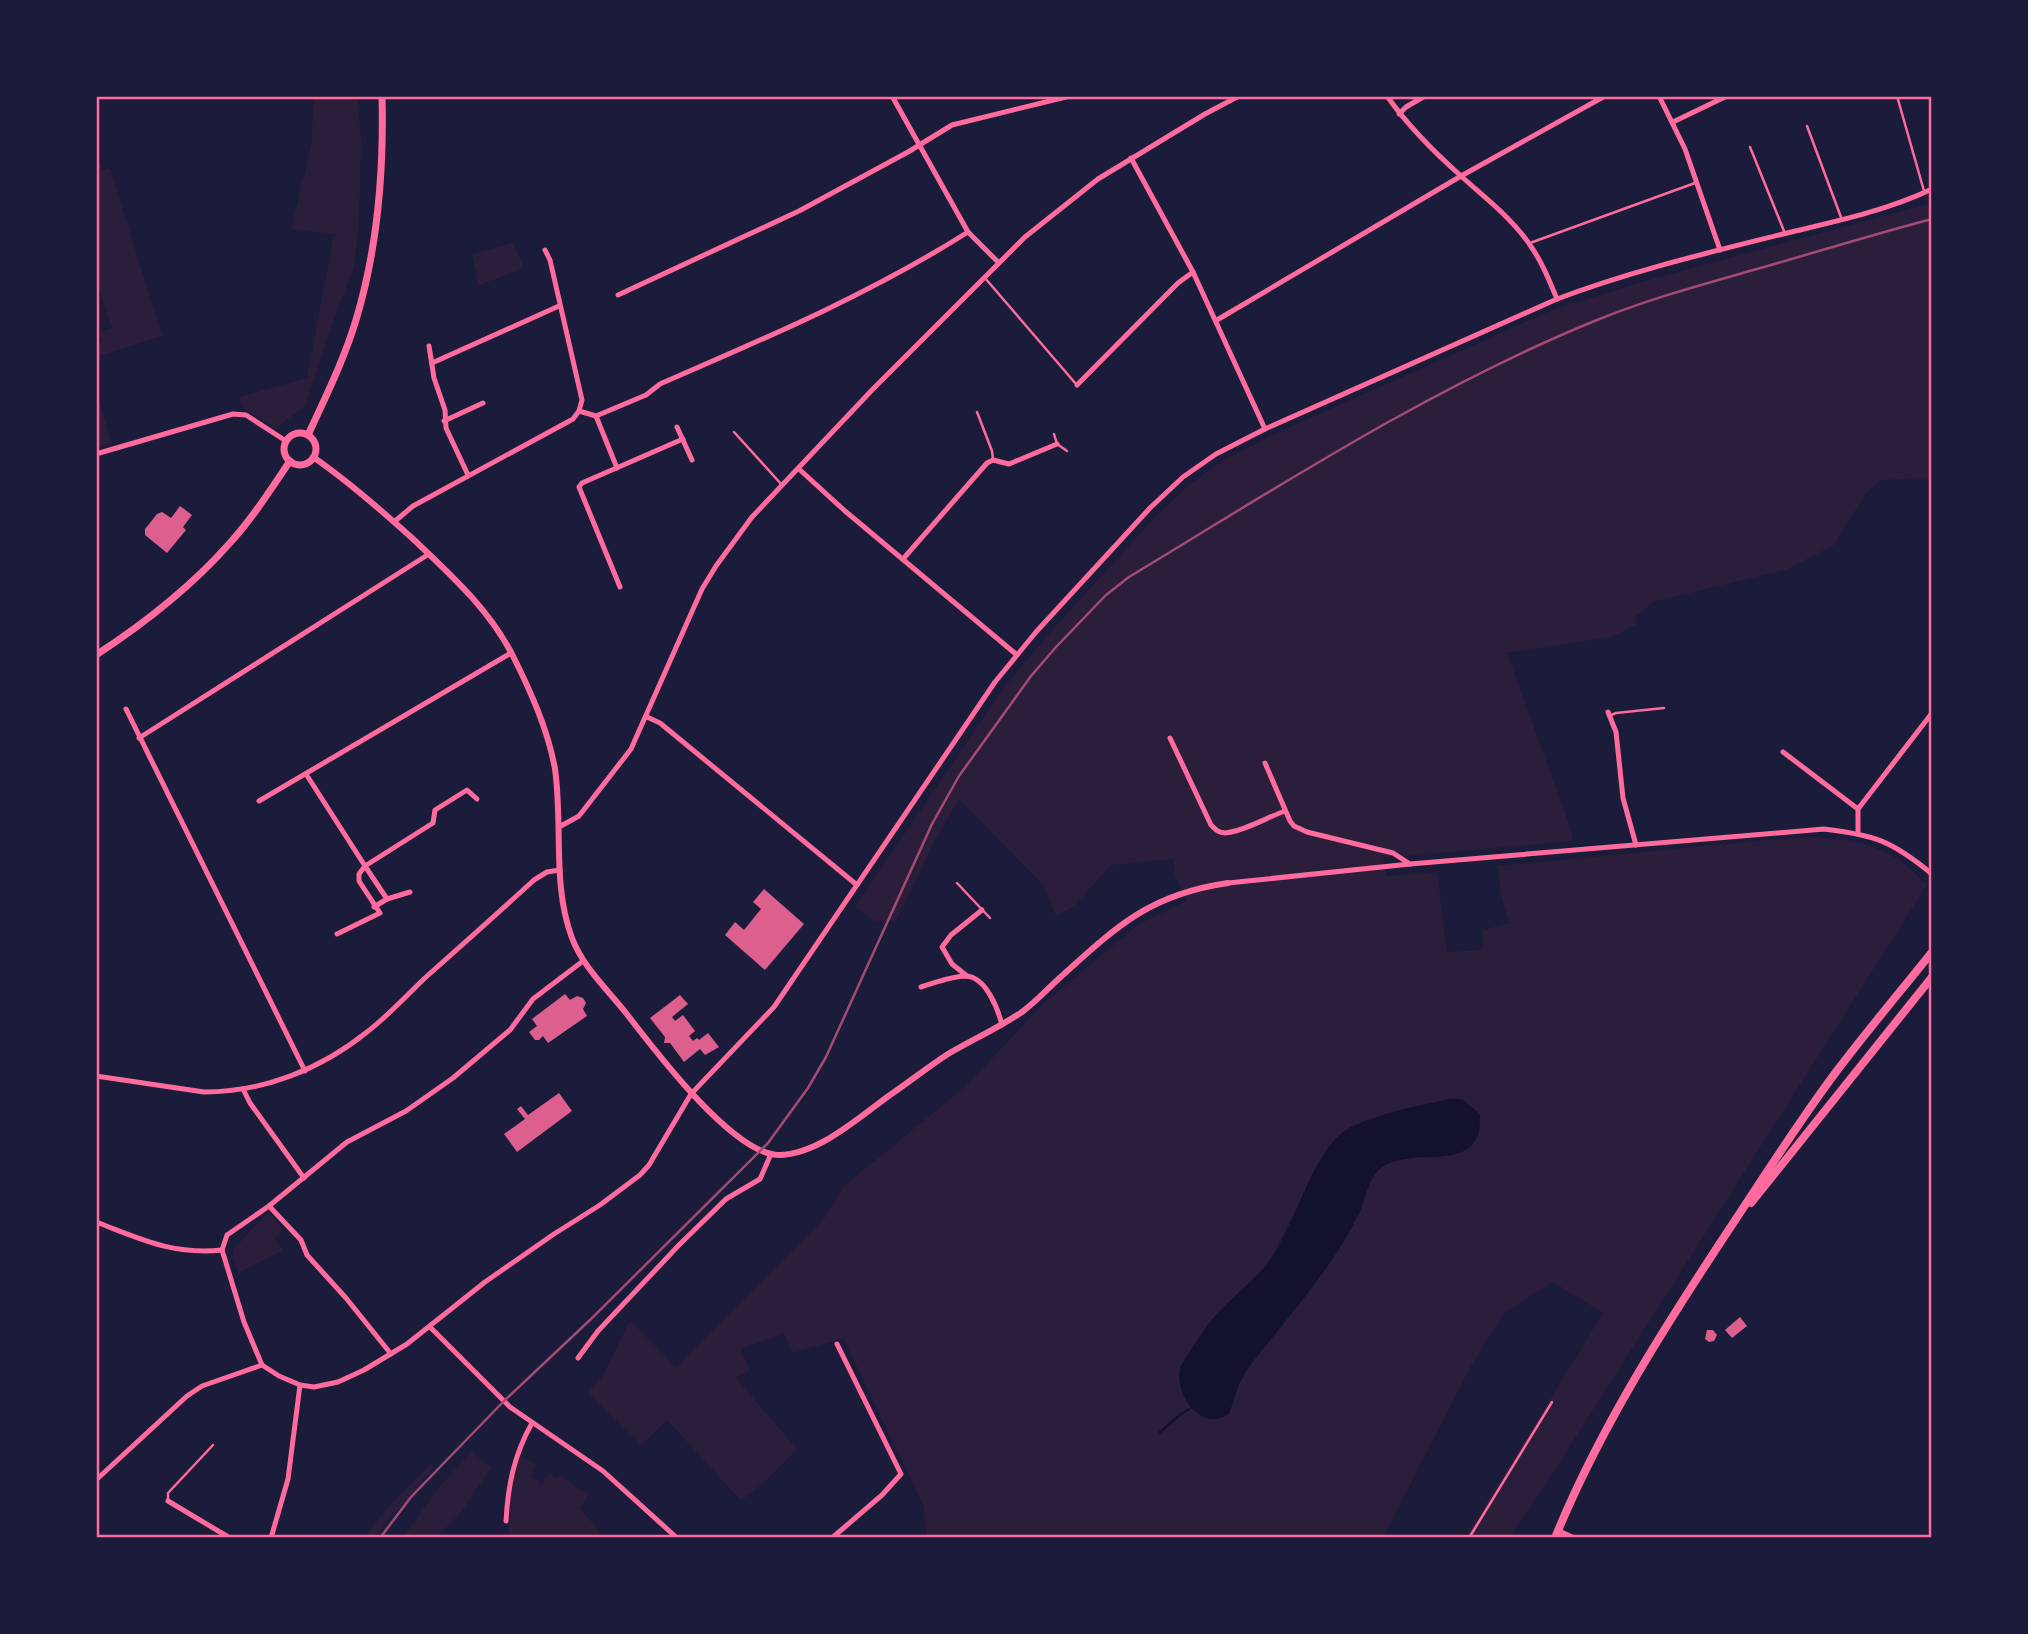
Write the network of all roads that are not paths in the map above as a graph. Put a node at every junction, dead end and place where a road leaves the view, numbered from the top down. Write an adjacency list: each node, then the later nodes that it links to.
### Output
1 (382, 96): 46 (main road)
2 (892, 96): 14 (street)
3 (1070, 96): 14 (street)
4 (1239, 96): 16 (street)
5 (1387, 96): 11 (street)
6 (1425, 96): 11 (street)
7 (1659, 96): 12 (street)
8 (1727, 96): 12 (street)
9 (1897, 96): 20 (lane)
10 (1600, 97): 17 (street)
11 (1399, 114): 17 (street)
12 (1673, 122): 18 (street)
13 (1807, 125): 21 (lane)
14 (921, 144): 22 (street); 30 (street)
15 (1750, 147): 23 (lane)
16 (1131, 158): 27 (street); 28 (street)
17 (1461, 176): 24 (street); 33 (street)
18 (1698, 182): 24 (lane); 26 (street)
19 (1932, 189): 20 (street)
20 (1925, 192): 21 (street)
21 (1842, 219): 23 (street)
22 (968, 232): 27 (street); 40 (street)
23 (1785, 233): 26 (street)
24 (1529, 243): 31 (street)
25 (545, 250): 32 (street)
26 (1720, 250): 31 (street)
27 (999, 263): 29 (street)
28 (1193, 272): 33 (street); 36 (street)
29 (985, 278): 36 (lane); 57 (street)
30 (618, 295)
31 (1557, 299): 43 (street)
32 (559, 306): 35 (street); 38 (street)
33 (1217, 320): 43 (street)
34 (429, 346): 35 (street)
35 (432, 363): 41 (street)
36 (1077, 385)
37 (483, 403): 41 (street)
38 (579, 411): 40 (street); 58 (street)
39 (977, 412): 54 (lane)
40 (596, 416): 56 (street)
41 (444, 421): 58 (street)
42 (677, 427): 47 (street)
43 (1265, 429): 66 (street)
44 (734, 432): 59 (lane)
45 (1054, 433): 49 (lane)
46 (307, 435): 48 (main road); 52 (main road)
47 (682, 439): 53 (street); 56 (street)
48 (286, 441): 51 (street); 55 (main road)
49 (1058, 444): 50 (lane); 54 (street)
50 (1067, 451)
51 (96, 454)
52 (313, 457): 55 (main road); 60 (street)
53 (692, 460)
54 (993, 460): 62 (street)
55 (290, 461): 65 (main road)
56 (617, 468): 63 (street)
57 (799, 469): 59 (street); 62 (street)
58 (468, 475): 60 (street)
59 (782, 485): 71 (street)
60 (394, 522): 61 (street)
61 (429, 554): 64 (street); 72 (street)
62 (903, 559): 66 (street)
63 (621, 587)
64 (511, 653): 76 (street); 81 (street)
65 (96, 655)
66 (1017, 655): 90 (street)
67 (1664, 708): 70 (lane)
68 (126, 709): 72 (street)
69 (1932, 713): 79 (street)
70 (1609, 714): 83 (street)
71 (647, 717): 81 (street); 90 (street)
72 (139, 738): 103 (street)
73 (1170, 738): 80 (street)
74 (1783, 752): 79 (street)
75 (1265, 763): 80 (street)
76 (306, 774): 78 (street); 85 (street)
77 (477, 799): 85 (street)
78 (259, 801)
79 (1858, 809): 82 (street)
80 (1285, 811): 84 (street)
81 (559, 827): 86 (street)
82 (1858, 833): 83 (street); 87 (street)
83 (1636, 845): 84 (street)
84 (1410, 864): 89 (street)
85 (365, 866): 92 (street); 93 (street)
86 (560, 870): 98 (street); 103 (street)
87 (1932, 874)
88 (957, 883): 94 (lane)
89 (1228, 883): 102 (street)
90 (857, 884): 106 (street)
91 (410, 892): 92 (street)
92 (387, 899): 93 (street)
93 (374, 907): 96 (street)
94 (982, 910): 95 (lane); 99 (street)
95 (990, 918)
96 (337, 934)
97 (1932, 952): 111 (main road)
98 (583, 961): 106 (street); 108 (street)
99 (967, 976): 101 (street); 102 (street)
100 (1932, 977): 111 (main road)
101 (921, 987)
102 (1002, 1025): 107 (street)
103 (305, 1071): 105 (street)
104 (96, 1076): 105 (street)
105 (243, 1089): 108 (street)
106 (691, 1094): 107 (street); 113 (street)
107 (771, 1154): 116 (street)
108 (304, 1178): 109 (street)
109 (269, 1206): 112 (street); 115 (street)
110 (96, 1222): 112 (street)
111 (1733, 1223): 125 (main road)
112 (222, 1250): 117 (street)
113 (429, 1327): 115 (street); 120 (street)
114 (837, 1343): 129 (street)
115 (391, 1354): 118 (street)
116 (578, 1358)
117 (262, 1365): 118 (street); 122 (street)
118 (300, 1385): 127 (street)
119 (1552, 1402): 130 (lane)
120 (532, 1423): 124 (street); 128 (street)
121 (213, 1445): 123 (lane)
122 (96, 1480)
123 (168, 1501): 126 (street)
124 (506, 1521)
125 (1556, 1534): 131 (street)
126 (230, 1538)
127 (271, 1538)
128 (677, 1538)
129 (832, 1538)
130 (1469, 1538)
131 (1573, 1538)

